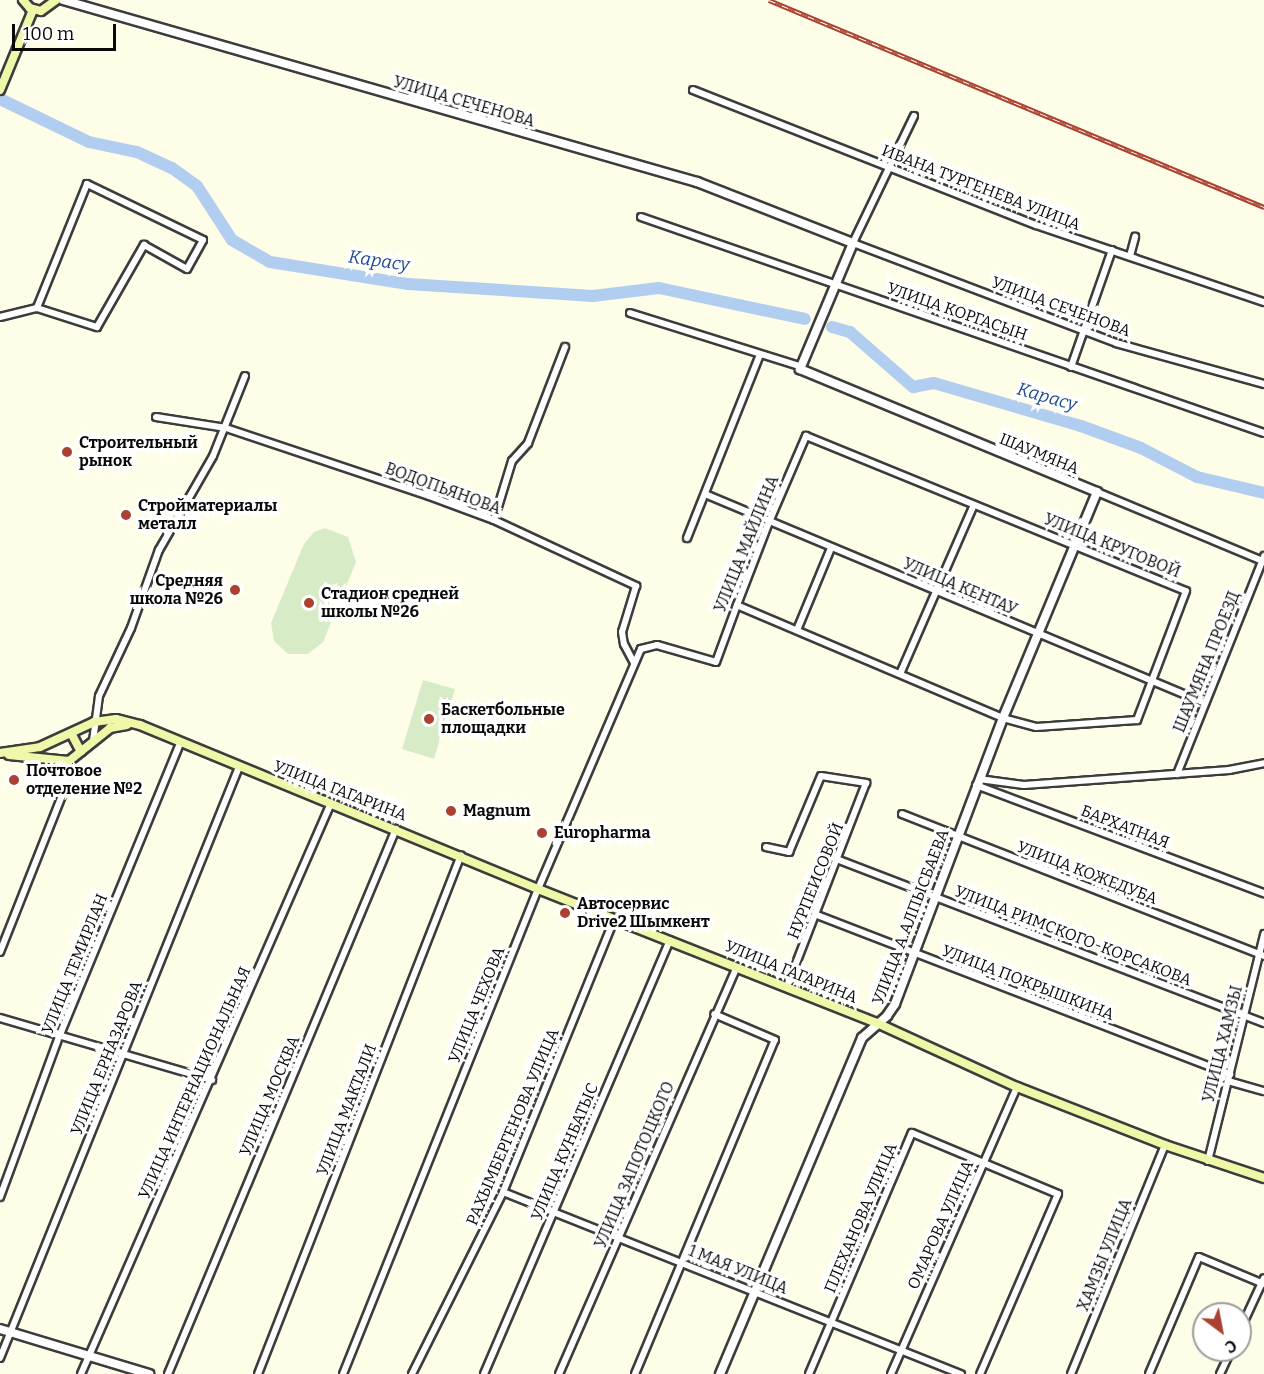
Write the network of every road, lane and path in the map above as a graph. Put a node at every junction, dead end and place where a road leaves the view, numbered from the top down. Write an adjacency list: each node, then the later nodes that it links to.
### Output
1 (23, 0): 4 (main road)
2 (56, 0): 4 (main road)
3 (63, 0): 11 (street, УЛИЦА СЕЧЕНОВА)
4 (33, 10): 5 (main road)
5 (0, 90)
6 (693, 90): 8 (street, ИВАНА ТУРГЕНЕВА УЛИЦА)
7 (914, 116): 8 (street)
8 (888, 168): 11 (street); 12 (street, ИВАНА ТУРГЕНЕВА УЛИЦА)
9 (641, 217): 14 (street, УЛИЦА КОРГАСЫН)
10 (1135, 237): 13 (street)
11 (853, 243): 14 (street); 19 (street, УЛИЦА СЕЧЕНОВА)
12 (1112, 250): 13 (street, ИВАНА ТУРГЕНЕВА УЛИЦА); 19 (street)
13 (1130, 256): 15 (street, ИВАНА ТУРГЕНЕВА УЛИЦА)
14 (834, 284): 22 (street, УЛИЦА КОРГАСЫН); 23 (street)
15 (1264, 302)
16 (37, 308): 16 (street); 18 (street)
17 (630, 313): 21 (street, ШАУМЯНА)
18 (0, 317)
19 (1086, 332): 22 (street); 25 (street, УЛИЦА СЕЧЕНОВА)
20 (565, 347): 33 (street)
21 (760, 356): 23 (street, ШАУМЯНА); 31 (street)
22 (1071, 367): 28 (street, УЛИЦА КОРГАСЫН)
23 (801, 369): 30 (street, ШАУМЯНА)
24 (245, 376): 27 (street)
25 (1264, 384)
26 (156, 417): 27 (street, ВОДОПЬЯНОВА)
27 (226, 428): 33 (street, ВОДОПЬЯНОВА); 49 (street)
28 (1264, 433)
29 (806, 436): 32 (street, УЛИЦА КРУГОВОЙ); 34 (street, УЛИЦА МАЙЛИНА)
30 (1097, 492): 36 (street, УЛИЦА А.АЛПЫСБАЕВА); 38 (street, ШАУМЯНА)
31 (705, 494): 34 (street, УЛИЦА КЕНТАУ); 35 (street)
32 (974, 505): 36 (street, УЛИЦА КРУГОВОЙ); 39 (street)
33 (494, 520): 44 (street, ВОДОПЬЯНОВА)
34 (769, 522): 37 (street, УЛИЦА КЕНТАУ); 40 (street, УЛИЦА МАЙЛИНА)
35 (687, 537)
36 (1073, 546): 42 (street, УЛИЦА А.АЛПЫСБАЕВА); 46 (street, УЛИЦА КРУГОВОЙ)
37 (831, 548): 39 (street, УЛИЦА КЕНТАУ); 41 (street)
38 (1263, 559): 47 (street, ШАУМЯНА ПРОЕЗД)
39 (937, 592): 42 (street, УЛИЦА КЕНТАУ); 45 (street)
40 (737, 605): 41 (street, УЛИЦА КРУГОВОЙ); 43 (street, УЛИЦА МАЙЛИНА)
41 (797, 630): 45 (street, УЛИЦА КРУГОВОЙ)
42 (1037, 635): 46 (street, УЛИЦА КЕНТАУ); 48 (street, УЛИЦА А.АЛПЫСБАЕВА)
43 (641, 649): 44 (street, УЛИЦА ЧЕХОВА)
44 (634, 663): 70 (street, УЛИЦА ЧЕХОВА)
45 (900, 674): 48 (street, УЛИЦА КРУГОВОЙ)
46 (1152, 682): 47 (street, УЛИЦА КЕНТАУ); 48 (street, УЛИЦА КРУГОВОЙ)
47 (1205, 703): 61 (street, ШАУМЯНА ПРОЕЗД)
48 (1003, 718): 62 (street, УЛИЦА А.АЛПЫСБАЕВА)
49 (94, 722): 50 (main road, УЛИЦА ГАГАРИНА); 51 (main road, УЛИЦА ГАГАРИНА); 52 (street)
50 (140, 725): 52 (main road); 53 (main road, УЛИЦА ГАГАРИНА)
51 (72, 733): 54 (main road, УЛИЦА ГАГАРИНА); 55 (main road)
52 (93, 741): 55 (main road)
53 (180, 743): 60 (main road, УЛИЦА ГАГАРИНА); 87 (street, УЛИЦА ТЕМИРЛАН)
54 (40, 747): 56 (main road, УЛИЦА ГАГАРИНА); 57 (main road)
55 (81, 752): 58 (main road)
56 (0, 753): 57 (main road, УЛИЦА ГАГАРИНА)
57 (41, 759): 58 (main road, УЛИЦА ГАГАРИНА)
58 (69, 761): 77 (street)
59 (1264, 763): 61 (street)
60 (239, 767): 63 (main road, УЛИЦА ГАГАРИНА); 88 (street, УЛИЦА ЕРНАЗАРОВА)
61 (1177, 774): 62 (street)
62 (978, 782): 66 (street, УЛИЦА А.АЛПЫСБАЕВА); 71 (street, БАРХАТНАЯ)
63 (332, 803): 65 (main road, УЛИЦА ГАГАРИНА); 90 (street, УЛИЦА ИНТЕРНАЦИОНАЛЬНАЯ)
64 (902, 814): 66 (street, УЛИЦА КОЖЕДУБА)
65 (396, 829): 68 (main road, УЛИЦА ГАГАРИНА); 113 (street, УЛИЦА МОСКВА)
66 (957, 838): 72 (street, УЛИЦА А.АЛПЫСБАЕВА); 79 (street, УЛИЦА КОЖЕДУБА)
67 (766, 847): 69 (street, НУРПЕИСОВОЙ)
68 (461, 855): 70 (main road, УЛИЦА ГАГАРИНА); 114 (street, УЛИЦА МАКТАЛИ)
69 (839, 860): 72 (street, УЛИЦА РИМСКОГО-КОРСАКОВА); 73 (street, НУРПЕИСОВОЙ)
70 (538, 889): 74 (main road, УЛИЦА ГАГАРИНА); 115 (street, УЛИЦА ЧЕХОВА)
71 (1264, 892)
72 (934, 897): 78 (street, УЛИЦА А.АЛПЫСБАЕВА); 83 (street, УЛИЦА РИМСКОГО-КОРСАКОВА)
73 (817, 915): 78 (street, УЛИЦА ПОКРЫШКИНА); 81 (street, НУРПЕИСОВОЙ)
74 (615, 918): 76 (main road, УЛИЦА ГАГАРИНА); 97 (street, РАХЫМБЕРГЕНОВА УЛИЦА)
75 (1264, 934): 79 (street, УЛИЦА ХАМЗЫ)
76 (670, 940): 80 (main road, УЛИЦА ГАГАРИНА); 99 (street, УЛИЦА КУНБАТЫС)
77 (0, 952)
78 (911, 953): 85 (street, УЛИЦА А.АЛПЫСБАЕВА); 89 (street, УЛИЦА ПОКРЫШКИНА)
79 (1261, 955): 83 (street, УЛИЦА ХАМЗЫ)
80 (737, 967): 81 (main road, УЛИЦА ГАГАРИНА); 82 (street, УЛИЦА ЗАПОТОЦКОГО)
81 (787, 987): 85 (main road, УЛИЦА ГАГАРИНА)
82 (714, 1014): 100 (street, УЛИЦА ЗАПОТОЦКОГО); 101 (street)
83 (1245, 1017): 86 (street, УЛИЦА РИМСКОГО-КОРСАКОВА); 89 (street, УЛИЦА ХАМЗЫ)
84 (0, 1018): 87 (street)
85 (877, 1023): 91 (main road, УЛИЦА ГАГАРИНА); 103 (street, УЛИЦА А.АЛПЫСБАЕВА)
86 (1264, 1023)
87 (59, 1037): 88 (street); 98 (street, УЛИЦА ТЕМИРЛАН)
88 (123, 1054): 90 (street); 107 (street, УЛИЦА ЕРНАЗАРОВА)
89 (1229, 1077): 92 (street, УЛИЦА ПОКРЫШКИНА); 94 (street, УЛИЦА ХАМЗЫ)
90 (212, 1080): 109 (street, УЛИЦА ИНТЕРНАЦИОНАЛЬНАЯ)
91 (1017, 1088): 93 (main road, УЛИЦА ГАГАРИНА); 95 (street, ОМАРОВА УЛИЦА)
92 (1264, 1091)
93 (1165, 1145): 94 (main road, УЛИЦА ГАГАРИНА); 125 (street, ХАМЗЫ УЛИЦА)
94 (1208, 1161): 96 (main road, УЛИЦА ГАГАРИНА)
95 (983, 1164): 105 (street, ПЛЕХАНОВА УЛИЦА); 108 (street, ОМАРОВА УЛИЦА); 124 (street, ПЛЕХАНОВА УЛИЦА)
96 (1264, 1178)
97 (503, 1192): 99 (street, 1 МАЯ УЛИЦА); 116 (street, РАХЫМБЕРГЕНОВА УЛИЦА)
98 (0, 1197)
99 (554, 1211): 100 (street, 1 МАЯ УЛИЦА); 117 (street, УЛИЦА КУНБАТЫС)
100 (619, 1236): 101 (street, 1 МАЯ УЛИЦА); 118 (street, УЛИЦА ЗАПОТОЦКОГО)
101 (683, 1262): 103 (street, 1 МАЯ УЛИЦА); 119 (street)
102 (1263, 1282): 104 (street); 126 (street)
103 (756, 1292): 105 (street, 1 МАЯ УЛИЦА); 120 (street, УЛИЦА А.АЛПЫСБАЕВА)
104 (1252, 1305)
105 (831, 1322): 108 (street, 1 МАЯ УЛИЦА); 121 (street, ПЛЕХАНОВА УЛИЦА)
106 (0, 1329): 107 (street)
107 (11, 1332): 109 (street); 110 (street, УЛИЦА ЕРНАЗАРОВА)
108 (901, 1350): 122 (street, ОМАРОВА УЛИЦА); 123 (street, 1 МАЯ УЛИЦА)
109 (91, 1353): 111 (street, УЛИЦА ИНТЕРНАЦИОНАЛЬНАЯ); 112 (street)
110 (0, 1358)
111 (81, 1374)
112 (149, 1374)
113 (168, 1374)
114 (258, 1374)
115 (343, 1374)
116 (412, 1374)
117 (484, 1374)
118 (559, 1374)
119 (635, 1374)
120 (720, 1374)
121 (810, 1374)
122 (891, 1374)
123 (961, 1374)
124 (980, 1374)
125 (1071, 1374)
126 (1149, 1374)

